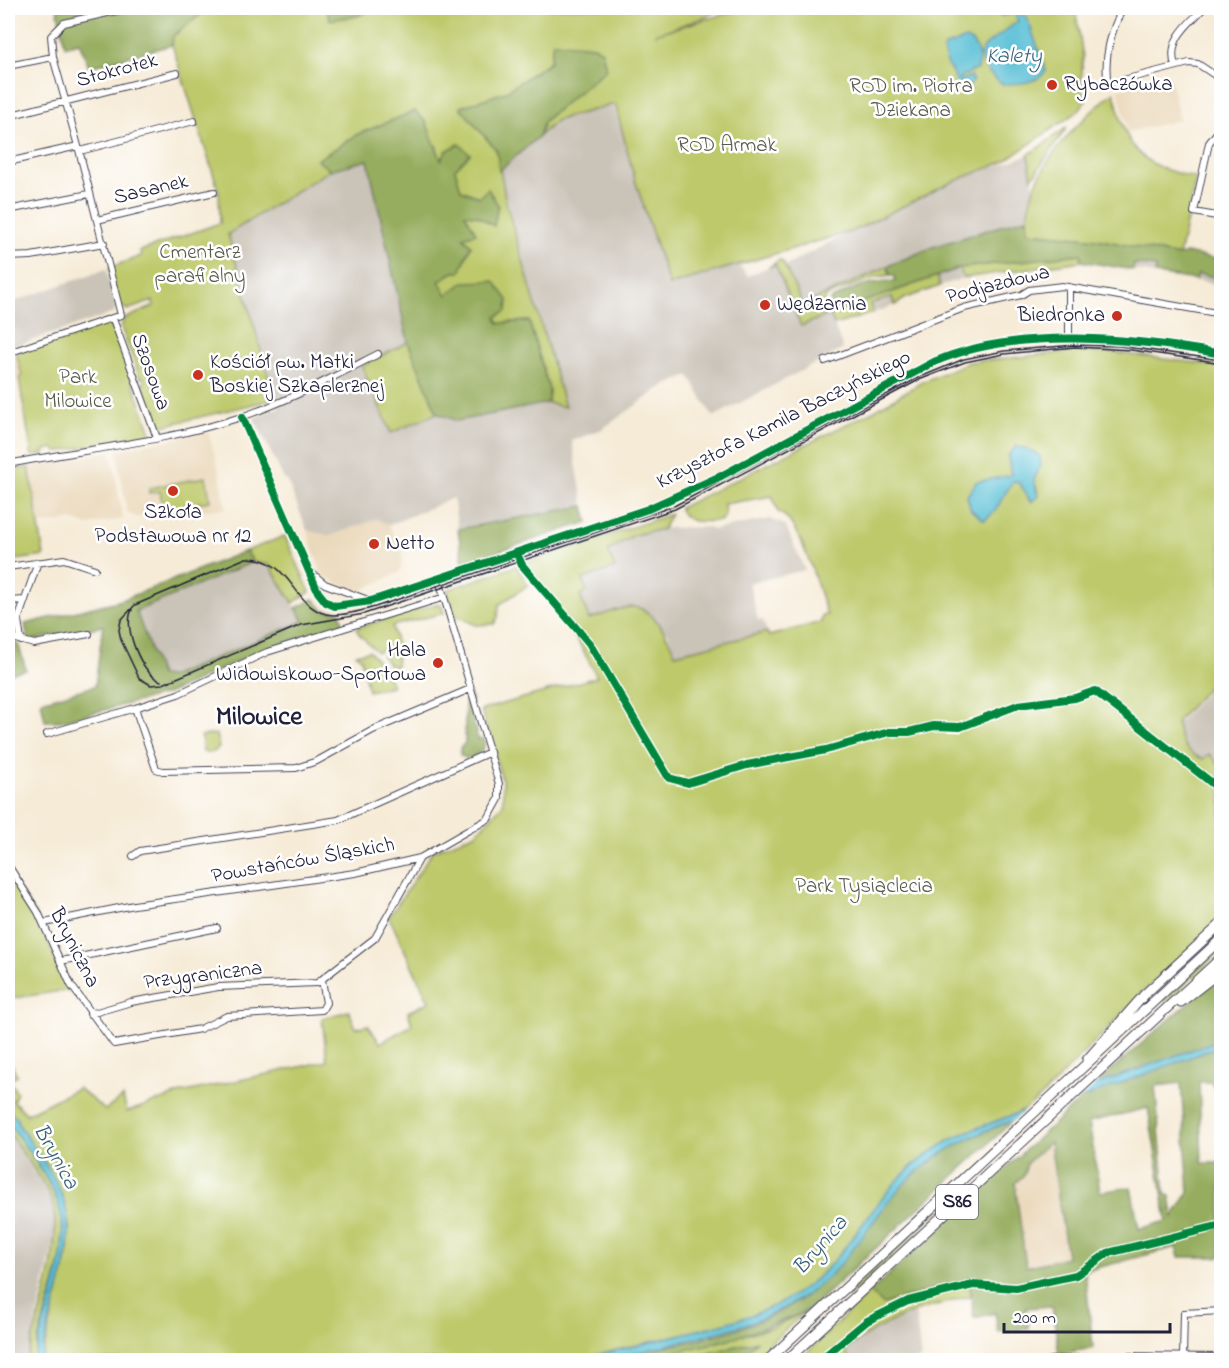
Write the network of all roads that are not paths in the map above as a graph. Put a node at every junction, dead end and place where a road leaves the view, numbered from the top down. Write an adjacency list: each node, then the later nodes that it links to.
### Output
1 (129, 8): 4 (street)
2 (1123, 8): 6 (street)
3 (1202, 8): 6 (street)
4 (52, 57): 5 (street); 9 (street)
5 (8, 66)
6 (1175, 66): 8 (street)
7 (177, 73): 9 (street, Stokrotek)
8 (1221, 80)
9 (66, 102): 10 (street, Stokrotek); 13 (street)
10 (8, 116)
11 (194, 121): 13 (street)
12 (1221, 126): 18 (street)
13 (79, 148): 14 (street); 16 (street)
14 (8, 162)
15 (214, 192): 19 (street, Sasanek)
16 (89, 194): 17 (street); 19 (street)
17 (8, 210)
18 (1221, 217)
19 (97, 220): 20 (street)
20 (104, 243): 21 (street); 24 (street)
21 (8, 257)
22 (1069, 287): 23 (street, Podjazdowa); 25 (street); 29 (street, Podjazdowa)
23 (1221, 314)
24 (113, 319): 26 (street); 31 (street, Szosowa)
25 (1069, 337): 28 (street, Krzysztofa Kamila Baczyńskiego); 37 (street, Krzysztofa Kamila Baczyńskiego)
26 (8, 353)
27 (378, 354): 30 (street)
28 (1221, 354)
29 (825, 361)
30 (242, 417): 31 (street); 36 (street, Krzysztofa Kamila Baczyńskiego)
31 (157, 438): 32 (street)
32 (8, 464)
33 (38, 562): 34 (street); 35 (street); 39 (street)
34 (8, 567)
35 (95, 569)
36 (309, 570): 40 (street); 40 (street, Krzysztofa Kamila Baczyńskiego)
37 (439, 580): 38 (street, Powstańców Śląskich); 40 (street, Krzysztofa Kamila Baczyńskiego)
38 (445, 597): 45 (street, Powstańców Śląskich); 46 (street)
39 (25, 600): 41 (street); 44 (street)
40 (371, 601)
41 (8, 602)
42 (89, 634): 44 (street)
43 (8, 637): 44 (street)
44 (21, 641)
45 (470, 689): 46 (street); 48 (street, Powstańców Śląskich)
46 (135, 708): 47 (street)
47 (47, 734)
48 (490, 752): 49 (street); 50 (street, Powstańców Śląskich)
49 (133, 856)
50 (420, 858): 52 (street, Powstańców Śląskich); 59 (street)
51 (8, 865): 52 (street, Bryniczna)
52 (44, 923): 57 (street, Bryniczna)
53 (1221, 923): 63 (highway)
54 (217, 928): 57 (street)
55 (1221, 938): 63 (highway, S86)
56 (1221, 957): 61 (highway, S86)
57 (60, 961): 60 (street, Bryniczna)
58 (1221, 970): 61 (highway)
59 (322, 980): 60 (street, Przygraniczna); 62 (street, Przygraniczna)
60 (90, 1014): 62 (street, Bryniczna)
61 (1152, 1022): 68 (highway, S86)
62 (114, 1044)
63 (1081, 1070): 67 (highway, S86)
64 (1221, 1311): 65 (street)
65 (1183, 1357): 66 (street); 70 (street)
66 (1221, 1357)
67 (769, 1360)
68 (787, 1360)
69 (1051, 1360): 70 (street)
70 (1055, 1360)

